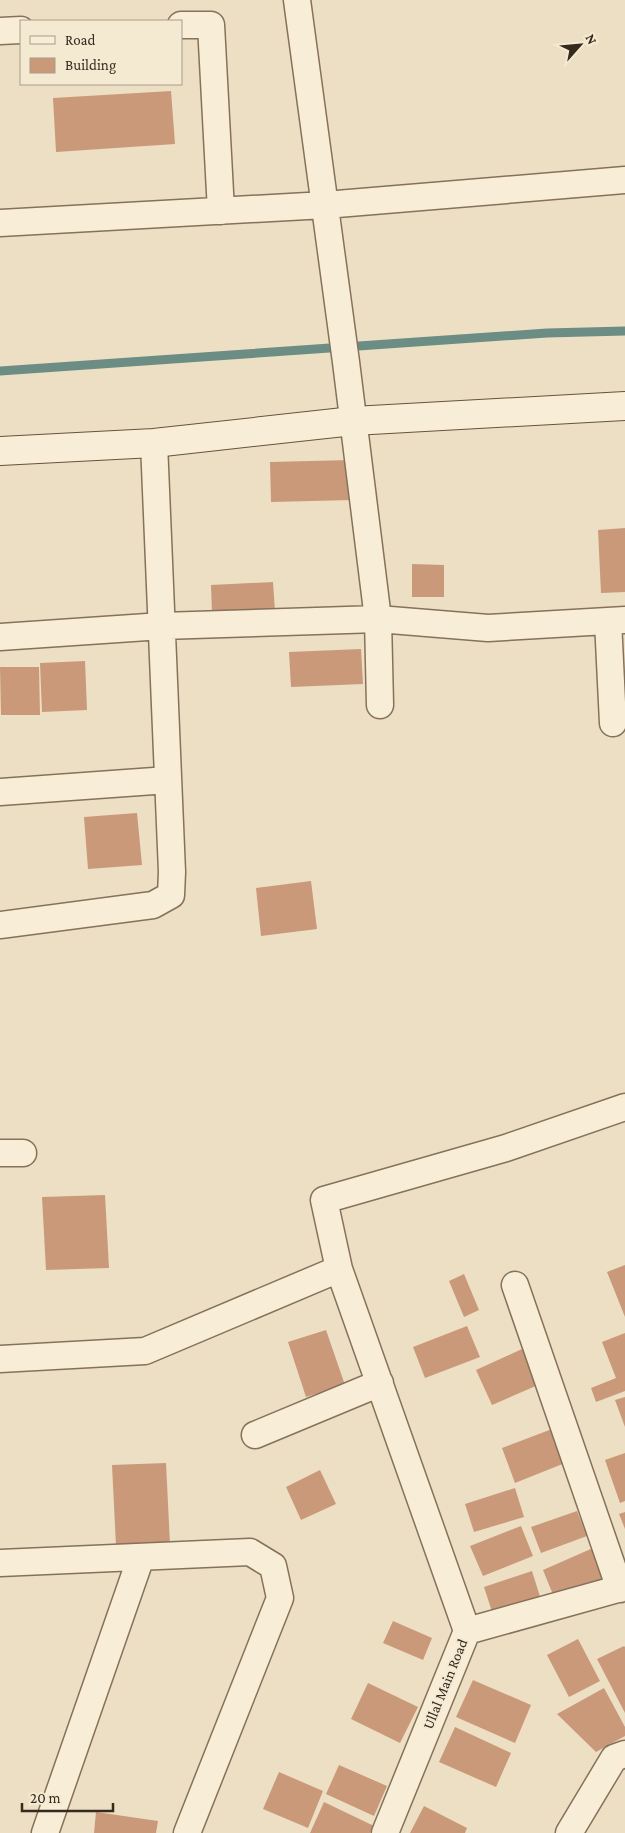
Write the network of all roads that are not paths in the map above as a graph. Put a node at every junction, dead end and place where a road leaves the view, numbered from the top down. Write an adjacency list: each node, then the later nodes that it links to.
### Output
1 (297, 0): 6 (street)
2 (182, 26): 7 (street)
3 (20, 30): 4 (street)
4 (0, 31)
5 (625, 180): 6 (street)
6 (325, 205): 7 (street); 10 (street)
7 (221, 211): 8 (street)
8 (0, 223)
9 (625, 406): 10 (street)
10 (353, 421): 11 (street); 13 (street)
11 (154, 443): 12 (street); 15 (street)
12 (0, 450)
13 (378, 619): 14 (street); 15 (street); 17 (street)
14 (617, 621): 18 (street)
15 (162, 626): 16 (street); 19 (street)
16 (0, 637)
17 (380, 705)
18 (613, 724)
19 (168, 780): 20 (street); 21 (street)
20 (0, 792)
21 (0, 925)
22 (625, 1107): 23 (street)
23 (340, 1269): 25 (street); 26 (street)
24 (515, 1285): 30 (street)
25 (0, 1359)
26 (380, 1383): 27 (street); 31 (street)
27 (255, 1435)
28 (141, 1557): 29 (street); 33 (street); 34 (street)
29 (0, 1563)
30 (622, 1588): 31 (street, Ullal Main Road)
31 (466, 1631): 35 (street, Ullal Main Road)
32 (625, 1754): 36 (street)
33 (45, 1833)
34 (187, 1833)
35 (385, 1833)
36 (569, 1833)

